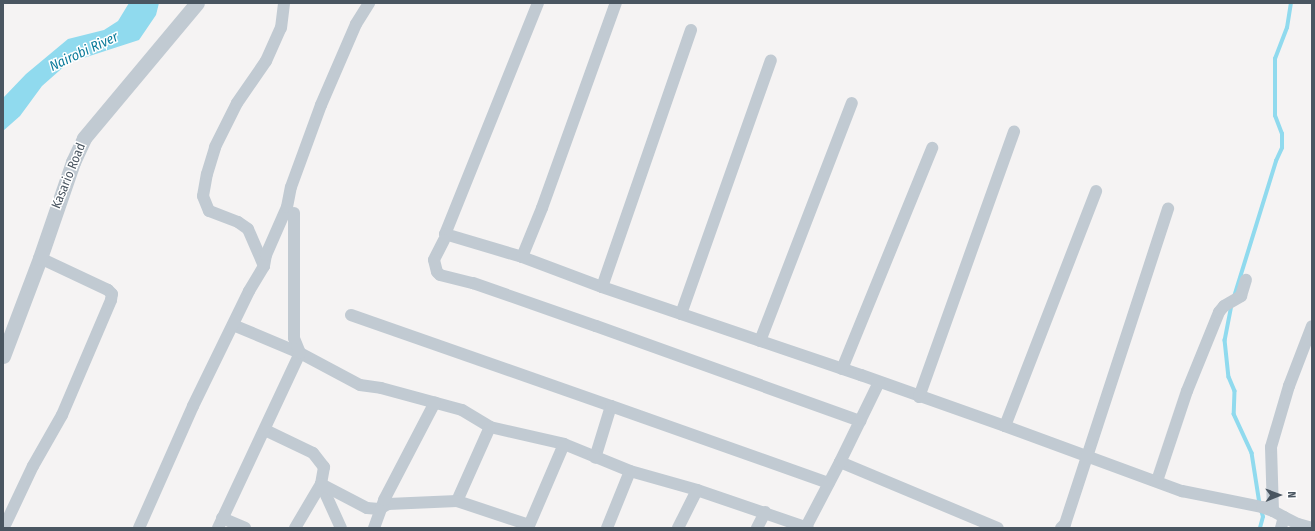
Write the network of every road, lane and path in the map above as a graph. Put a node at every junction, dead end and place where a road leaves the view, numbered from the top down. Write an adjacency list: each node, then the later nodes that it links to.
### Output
1 (197, 3): 16 (street, Kasario Road)
2 (284, 3): 17 (street)
3 (369, 3): 17 (street)
4 (538, 3): 15 (street)
5 (616, 3): 15 (street)
6 (691, 30): 19 (street)
7 (771, 60): 20 (street)
8 (852, 103): 24 (street)
9 (1014, 131): 29 (street)
10 (932, 148): 27 (street)
11 (1096, 191): 33 (street)
12 (1168, 208): 37 (street)
13 (294, 214): 25 (street)
14 (444, 240): 32 (street)
15 (522, 257): 19 (street)
16 (40, 258): 26 (street, Kasario Road); 51 (street)
17 (264, 266): 22 (street)
18 (1246, 280): 41 (street)
19 (602, 287): 20 (street)
20 (681, 314): 24 (street)
21 (351, 315): 31 (street)
22 (233, 325): 25 (street); 52 (street)
23 (1312, 326): 47 (street)
24 (760, 341): 27 (street)
25 (300, 353): 30 (street); 35 (street)
26 (3, 356)
27 (842, 369): 28 (street)
28 (879, 382): 29 (street); 32 (street)
29 (919, 397): 33 (street)
30 (435, 402): 34 (street); 46 (street)
31 (611, 406): 38 (street); 42 (street)
32 (860, 421): 39 (street)
33 (1005, 426): 37 (street)
34 (490, 427): 36 (street); 45 (street)
35 (265, 430): 43 (street); 49 (street)
36 (564, 444): 38 (street); 53 (street)
37 (1087, 457): 41 (street); 54 (street)
38 (595, 458): 40 (street)
39 (840, 462): 42 (street); 63 (street)
40 (630, 471): 44 (street); 59 (street)
41 (1157, 481): 47 (street)
42 (829, 483): 62 (street)
43 (321, 484): 46 (street); 56 (street); 57 (street)
44 (697, 490): 48 (street); 60 (street)
45 (457, 501): 46 (street); 53 (street)
46 (381, 508): 58 (street)
47 (1265, 508): 50 (street)
48 (765, 512): 61 (street); 62 (street)
49 (220, 523): 55 (street)
50 (1283, 523): 64 (street)
51 (4, 524)
52 (141, 527)
53 (529, 527)
54 (1068, 527)
55 (245, 528)
56 (296, 528)
57 (341, 528)
58 (374, 528)
59 (607, 528)
60 (678, 528)
61 (757, 528)
62 (807, 528)
63 (998, 528)
64 (1312, 528)

